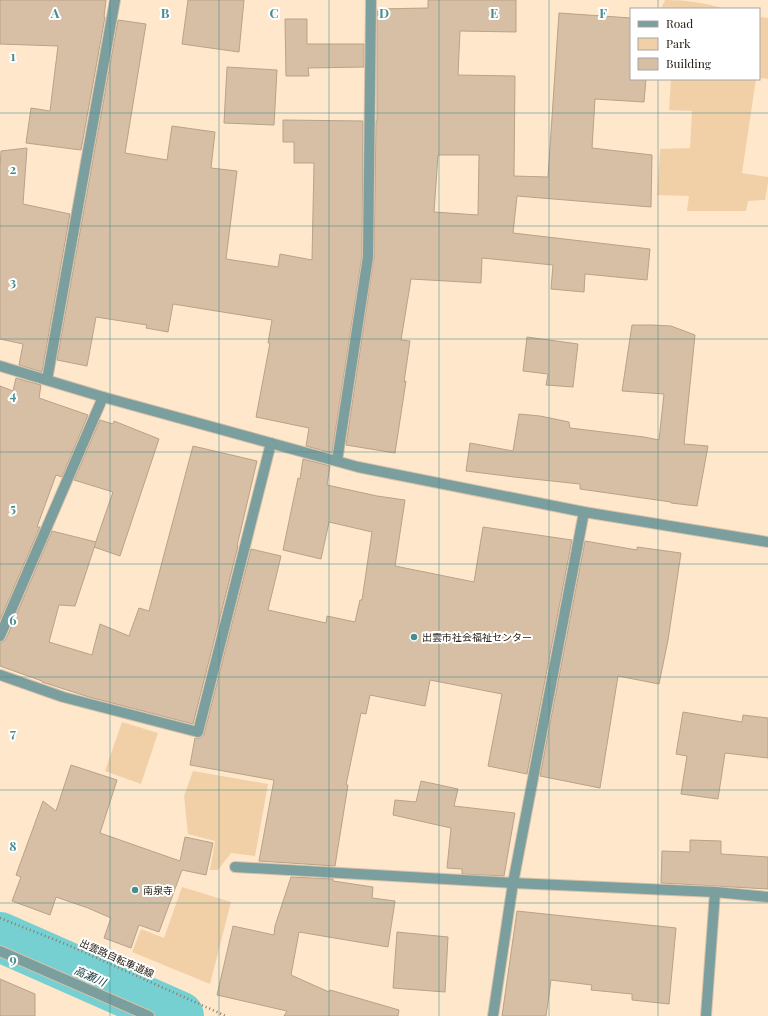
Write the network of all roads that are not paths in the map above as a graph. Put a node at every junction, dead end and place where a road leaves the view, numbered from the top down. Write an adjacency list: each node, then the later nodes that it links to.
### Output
1 (115, 0): 4 (street)
2 (371, 0): 7 (street)
3 (0, 366): 4 (street)
4 (47, 380): 5 (street)
5 (103, 397): 6 (street); 10 (street)
6 (271, 443): 7 (street); 11 (street)
7 (337, 461): 8 (street)
8 (584, 512): 9 (street); 13 (street)
9 (768, 542)
10 (0, 636)
11 (0, 675)
12 (235, 867): 13 (street)
13 (513, 883): 14 (street); 18 (street)
14 (714, 892): 15 (street); 19 (street)
15 (768, 897)
16 (0, 951): 17 (street)
17 (149, 1016)
18 (493, 1016)
19 (706, 1016)

